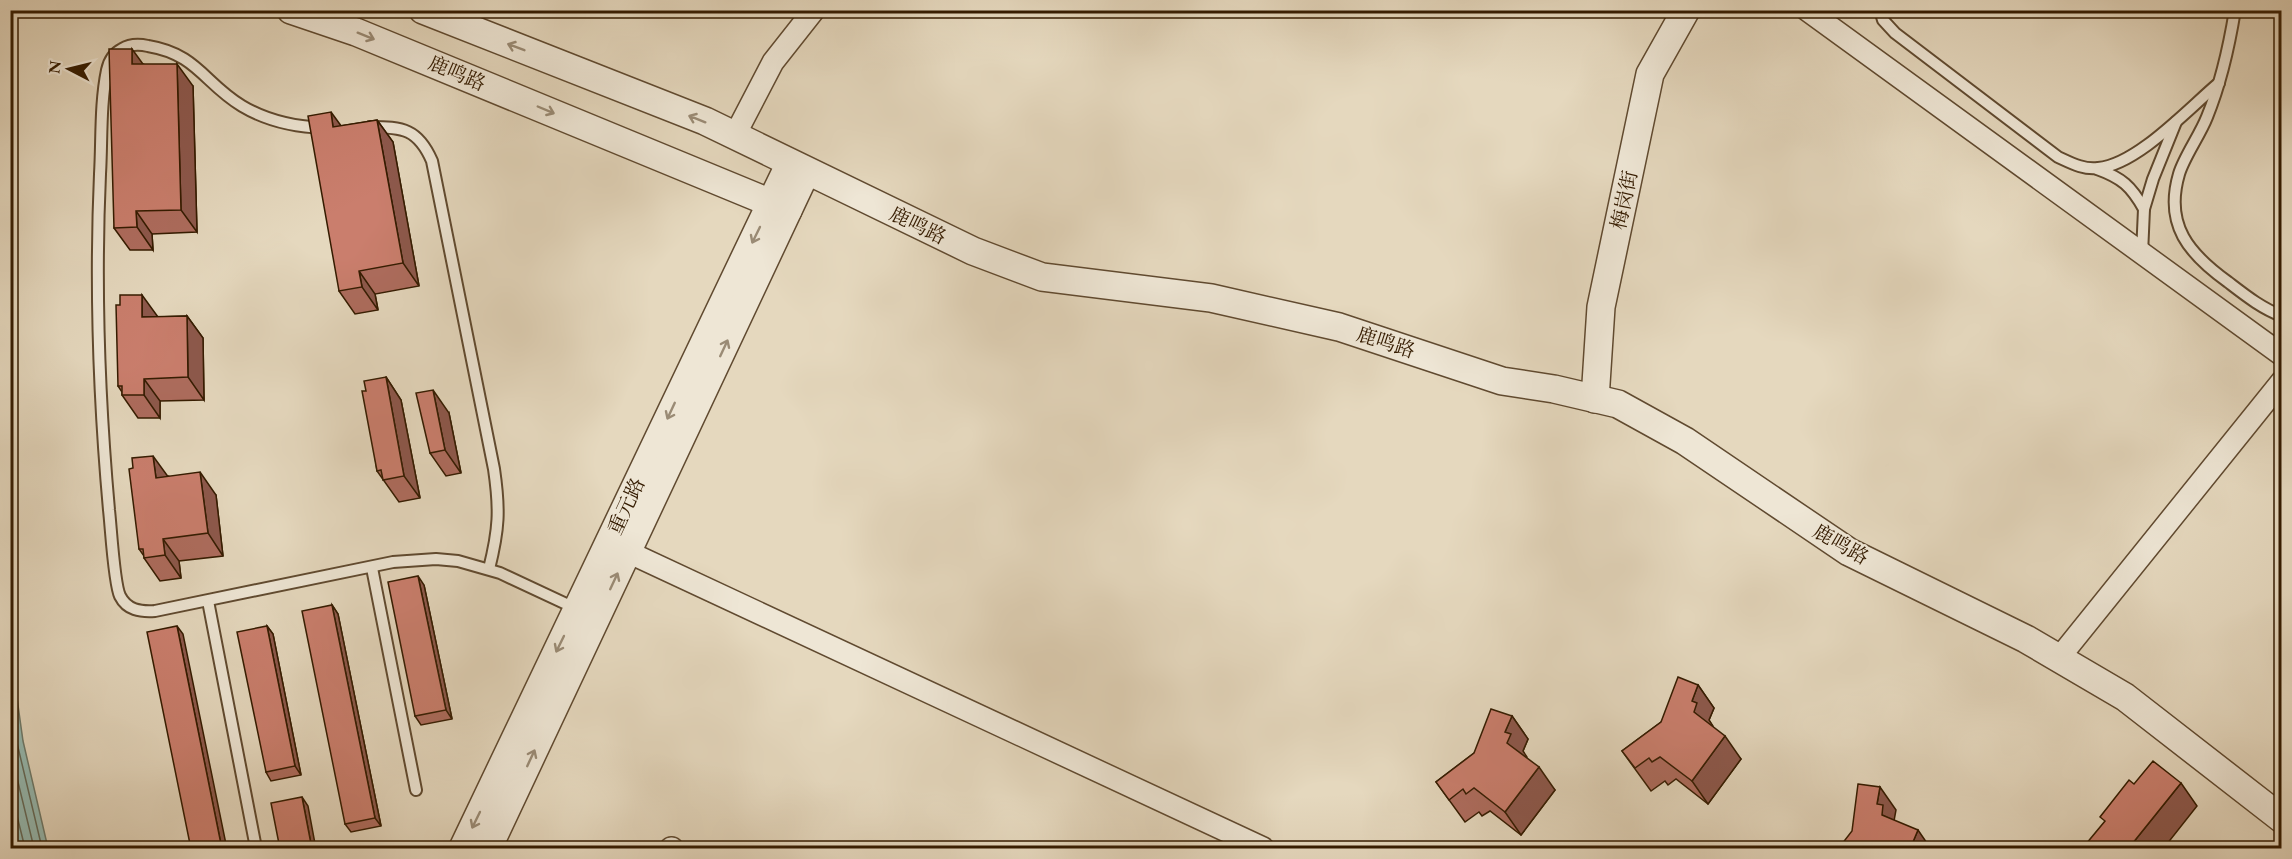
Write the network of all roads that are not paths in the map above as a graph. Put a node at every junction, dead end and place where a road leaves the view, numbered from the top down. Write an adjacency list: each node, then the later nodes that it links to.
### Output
1 (291, 10): 15 (street, 鹿鸣路, one-way to 15)
2 (423, 10): 12 (street, 鹿鸣路, one-way to 2)
3 (814, 10): 12 (street)
4 (1686, 10): 21 (street, 梅岗街)
5 (1808, 10): 17 (street)
6 (1880, 10): 14 (lane)
7 (2235, 10): 8 (lane)
8 (2219, 83): 9 (lane); 18 (lane)
9 (2177, 120): 14 (lane); 16 (lane)
10 (363, 127): 24 (lane)
11 (333, 128): 25 (lane)
12 (735, 135): 13 (street, 鹿鸣路)
13 (798, 167): 15 (street, 重元路); 21 (street, 鹿鸣路)
14 (2097, 169): 16 (lane)
15 (780, 207): 22 (street, 重元路, one-way to 15); 26 (street, 重元路, one-way to 26)
16 (2144, 209): 17 (lane)
17 (2142, 254): 19 (street)
18 (2282, 316)
19 (2282, 355)
20 (2282, 381): 27 (street)
21 (1595, 399): 27 (street, 鹿鸣路)
22 (628, 552): 32 (street, 重元路, one-way to 22); 33 (street)
23 (372, 568): 24 (lane); 25 (lane); 28 (lane)
24 (489, 569): 26 (lane)
25 (208, 601): 30 (lane)
26 (577, 609): 31 (street, 重元路, one-way to 31)
27 (2059, 658): 29 (street, 鹿鸣路)
28 (416, 790)
29 (2282, 819)
30 (256, 849)
31 (463, 849)
32 (488, 849)
33 (1263, 849)

